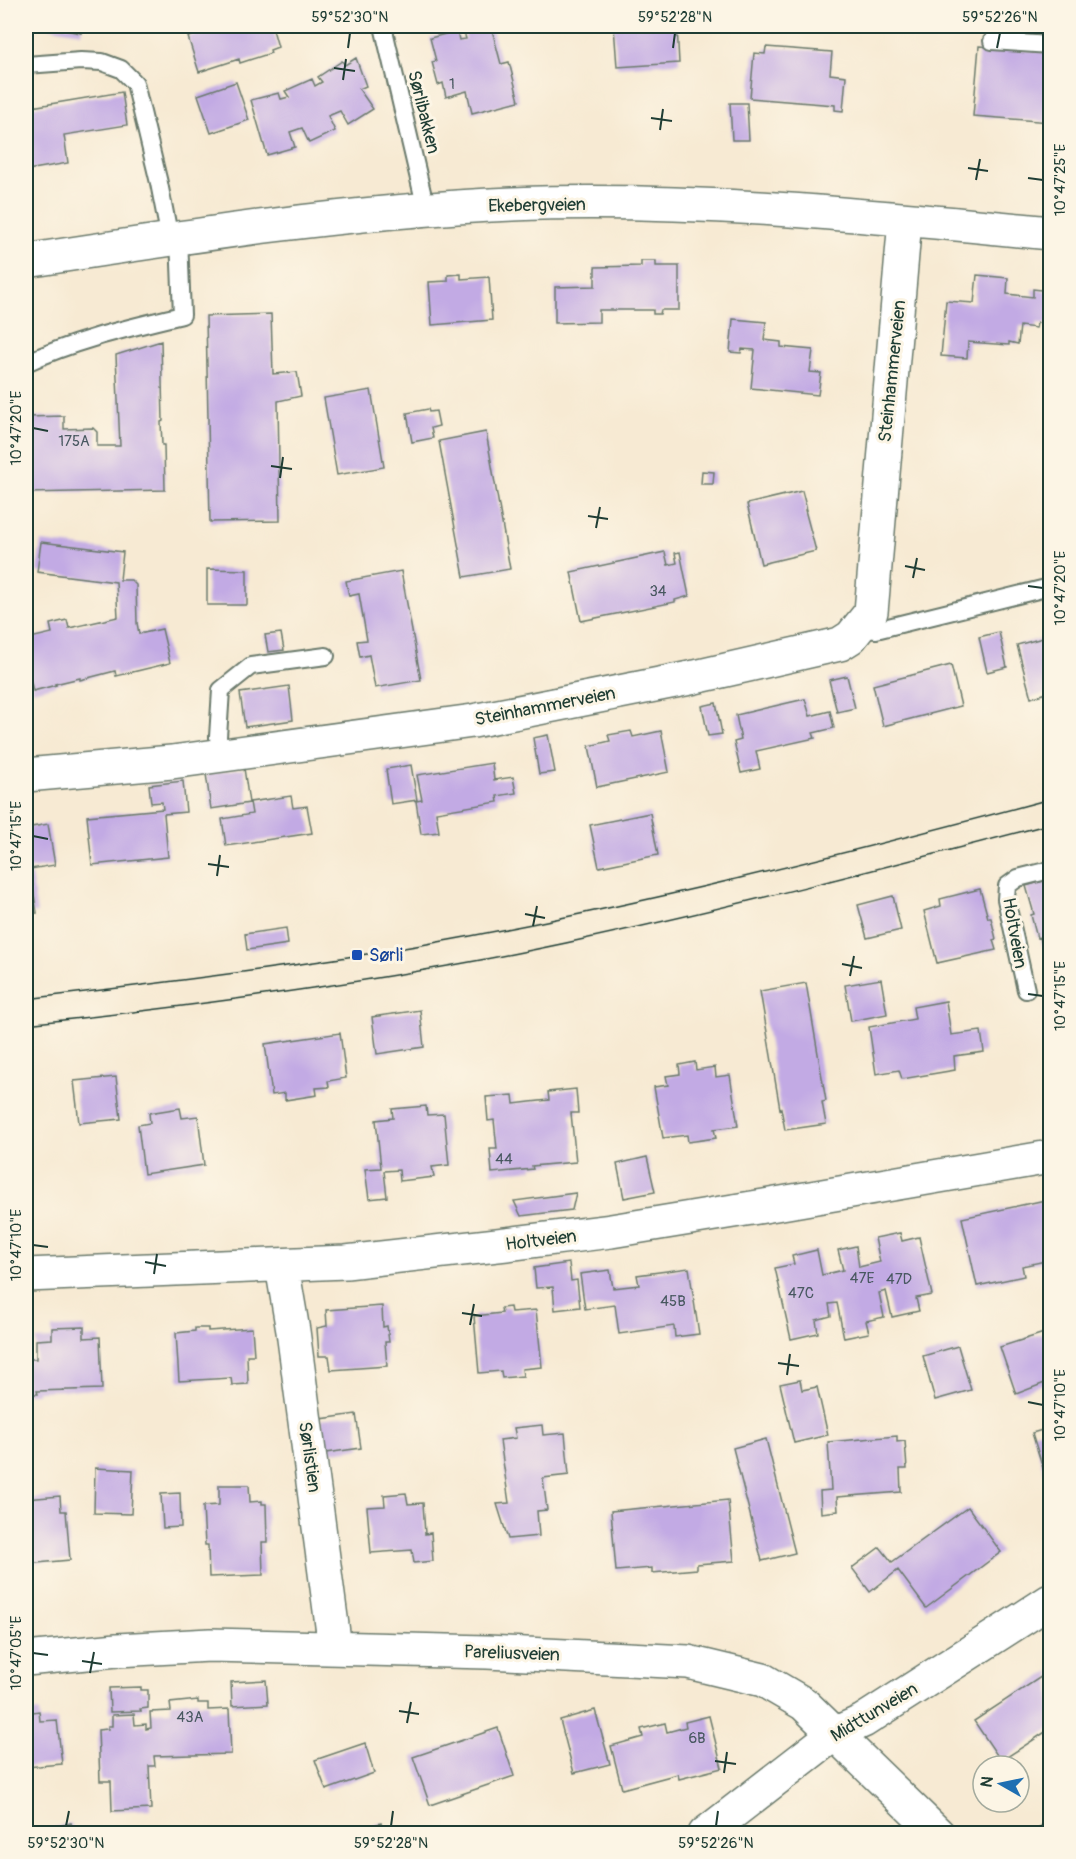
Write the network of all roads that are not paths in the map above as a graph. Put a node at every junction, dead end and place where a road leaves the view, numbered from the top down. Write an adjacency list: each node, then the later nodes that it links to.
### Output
1 (383, 26): 5 (lane, Sørlibakken)
2 (992, 41): 3 (lane)
3 (1050, 45)
4 (26, 65): 8 (lane)
5 (426, 209): 6 (street, Ekebergveien); 8 (street, Ekebergveien)
6 (905, 220): 7 (street, Ekebergveien); 12 (street, Steinhammerveien)
7 (1050, 233)
8 (174, 238): 9 (street, Ekebergveien); 10 (lane)
9 (26, 261)
10 (26, 363)
11 (1050, 587): 12 (lane)
12 (860, 628): 14 (street, Steinhammerveien)
13 (326, 656): 14 (lane)
14 (221, 755): 15 (street, Steinhammerveien)
15 (26, 775)
16 (1050, 870): 17 (lane, Holtveien)
17 (1026, 990)
18 (1050, 1157): 19 (street, Holtveien)
19 (282, 1266): 20 (street, Holtveien); 22 (street, Sørlistien)
20 (26, 1275)
21 (1050, 1601): 24 (street, Midttunveien)
22 (335, 1648): 23 (street, Pareliusveien); 24 (street, Pareliusveien)
23 (26, 1659)
24 (834, 1734): 26 (street, Midttunveien); 27 (street, Pareliusveien)
25 (1050, 1830): 28 (lane)
26 (705, 1833)
27 (938, 1833)
28 (1046, 1833)

